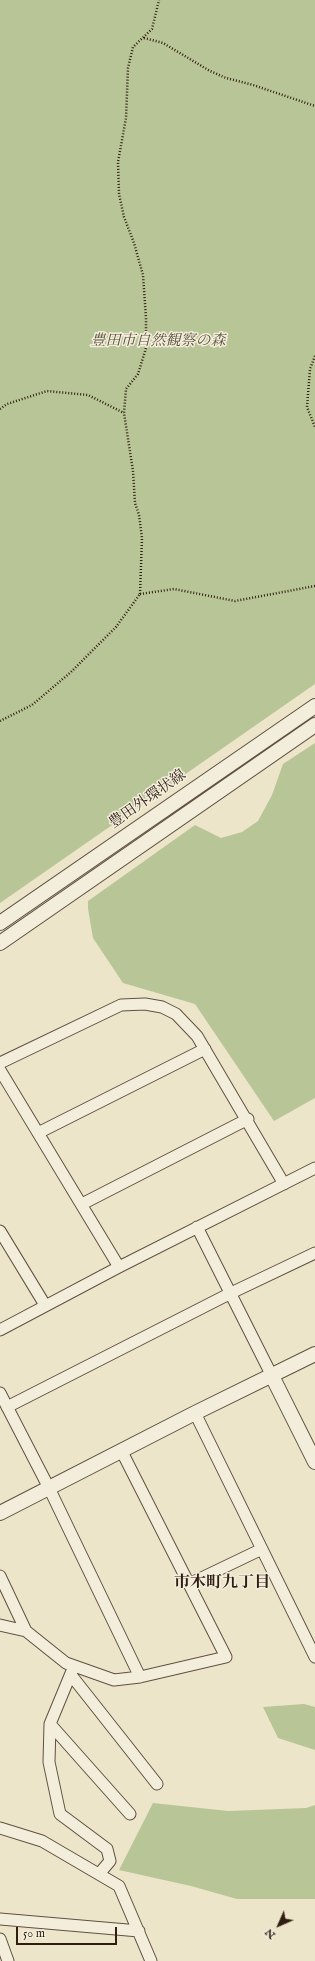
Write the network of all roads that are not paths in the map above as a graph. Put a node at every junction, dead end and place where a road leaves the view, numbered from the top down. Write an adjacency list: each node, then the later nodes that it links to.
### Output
1 (315, 706): 3 (street, 豊田外環状線)
2 (315, 725): 4 (street)
3 (0, 923)
4 (0, 943)
5 (205, 1049): 6 (street); 8 (street); 9 (street)
6 (0, 1063)
7 (0, 1070): 9 (street)
8 (248, 1120): 11 (street); 12 (street)
9 (38, 1133): 12 (street)
10 (315, 1168): 11 (street)
11 (284, 1184): 13 (street)
12 (82, 1204): 16 (street)
13 (197, 1227): 16 (street); 17 (street)
14 (0, 1231): 18 (street)
15 (315, 1253): 17 (street)
16 (119, 1267): 18 (street)
17 (232, 1293): 21 (street); 23 (street)
18 (45, 1305): 19 (street)
19 (0, 1330)
20 (315, 1354): 21 (street)
21 (272, 1376): 24 (street); 26 (street)
22 (0, 1393): 23 (street)
23 (7, 1407): 27 (street)
24 (195, 1413): 25 (street); 29 (street)
25 (121, 1450): 27 (street); 31 (street)
26 (315, 1462)
27 (49, 1488): 28 (street); 36 (street)
28 (0, 1513)
29 (262, 1549): 31 (street); 34 (street)
30 (0, 1576): 33 (street)
31 (189, 1584): 36 (street)
32 (0, 1625): 33 (street)
33 (26, 1631): 35 (street)
34 (315, 1657)
35 (73, 1671): 36 (street); 37 (street); 38 (street)
36 (140, 1677)
37 (50, 1724): 39 (street); 41 (street)
38 (157, 1784)
39 (130, 1814)
40 (0, 1828): 41 (street)
41 (99, 1874): 43 (street)
42 (0, 1919): 43 (street)
43 (139, 1931): 46 (street)
44 (0, 1939): 45 (street)
45 (8, 1961)
46 (151, 1961)

